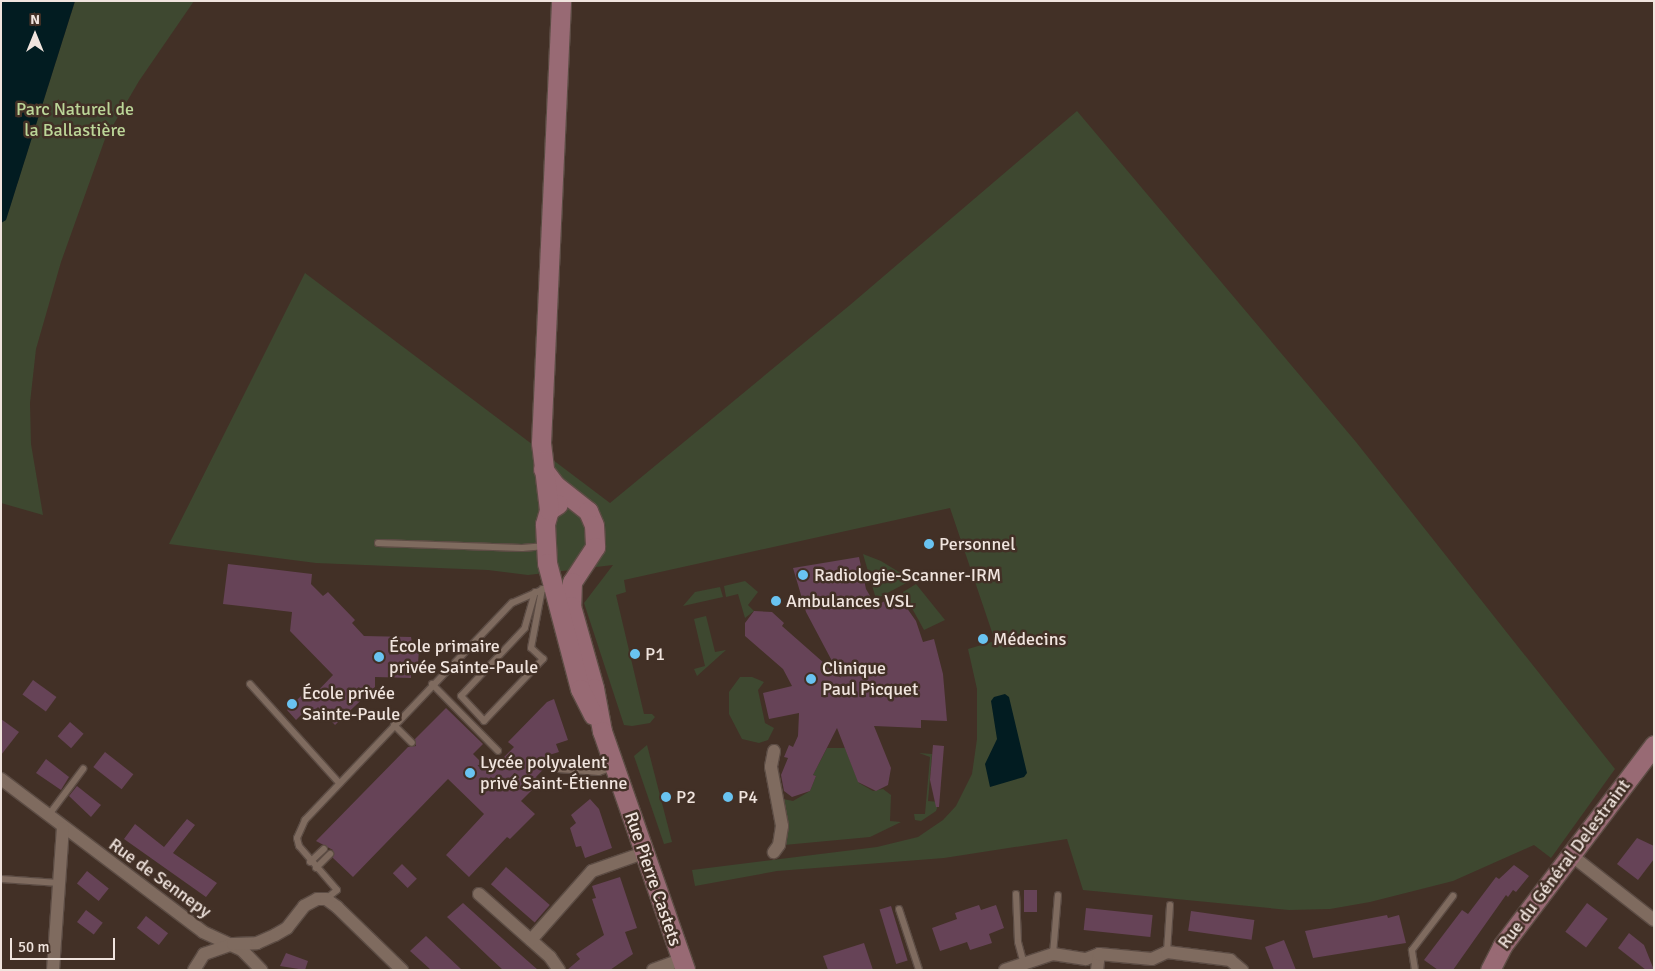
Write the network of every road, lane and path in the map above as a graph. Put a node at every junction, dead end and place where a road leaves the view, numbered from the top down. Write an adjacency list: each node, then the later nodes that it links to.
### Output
1 (561, 1): 2 (street, Rue Pierre Castets)
2 (542, 469): 3 (street, Rue Pierre Castets); 6 (street)
3 (549, 510): 5 (street, Rue Pierre Castets); 6 (street)
4 (378, 543): 5 (lane)
5 (544, 546): 7 (street, Rue Pierre Castets)
6 (582, 566): 7 (street); 11 (street, Rue Pierre Castets)
7 (543, 589): 7 (lane); 9 (lane); 11 (street, Rue Pierre Castets)
8 (250, 684): 20 (lane)
9 (432, 684): 10 (lane); 14 (lane)
10 (394, 725): 12 (lane); 20 (lane)
11 (602, 731): 16 (street, Rue Pierre Castets)
12 (412, 743)
13 (1654, 745): 27 (street, Rue du Général Delestraint)
14 (498, 751)
15 (774, 751): 24 (street)
16 (615, 766): 18 (lane); 25 (street, Rue Pierre Castets)
17 (83, 769): 21 (lane)
18 (558, 769)
19 (1, 779): 21 (street, Rue de Sennepy)
20 (339, 783): 28 (lane)
21 (48, 816): 22 (street, Rue de Sennepy)
22 (63, 828): 31 (street); 40 (street, Rue de Sennepy)
23 (324, 849): 28 (lane)
24 (774, 852)
25 (643, 853): 41 (street); 48 (street, Rue Pierre Castets)
26 (330, 854): 29 (lane)
27 (1571, 855): 39 (street); 60 (street, Rue du Général Delestraint)
28 (310, 862): 29 (lane)
29 (316, 868): 36 (lane)
30 (1, 879): 31 (lane)
31 (59, 883): 49 (street)
32 (479, 894): 41 (street)
33 (1016, 894): 47 (lane)
34 (1058, 895): 45 (lane)
35 (1453, 896): 59 (lane)
36 (326, 899): 42 (street); 52 (street)
37 (1170, 905): 43 (lane)
38 (899, 908): 55 (lane)
39 (1654, 920)
40 (203, 932): 42 (street, Rue de Sennepy); 44 (street)
41 (531, 940): 53 (street)
42 (233, 944): 44 (street); 51 (street, Rue de Sennepy)
43 (1167, 952): 46 (street); 58 (street)
44 (204, 954): 50 (street)
45 (1053, 954): 46 (street); 47 (street)
46 (1099, 954): 57 (street)
47 (1024, 964): 56 (street)
48 (683, 965): 54 (street)
49 (53, 970)
50 (194, 970)
51 (261, 970)
52 (402, 970)
53 (559, 970)
54 (653, 970)
55 (919, 970)
56 (1005, 970)
57 (1097, 970)
58 (1242, 970)
59 (1415, 970)
60 (1490, 970)

